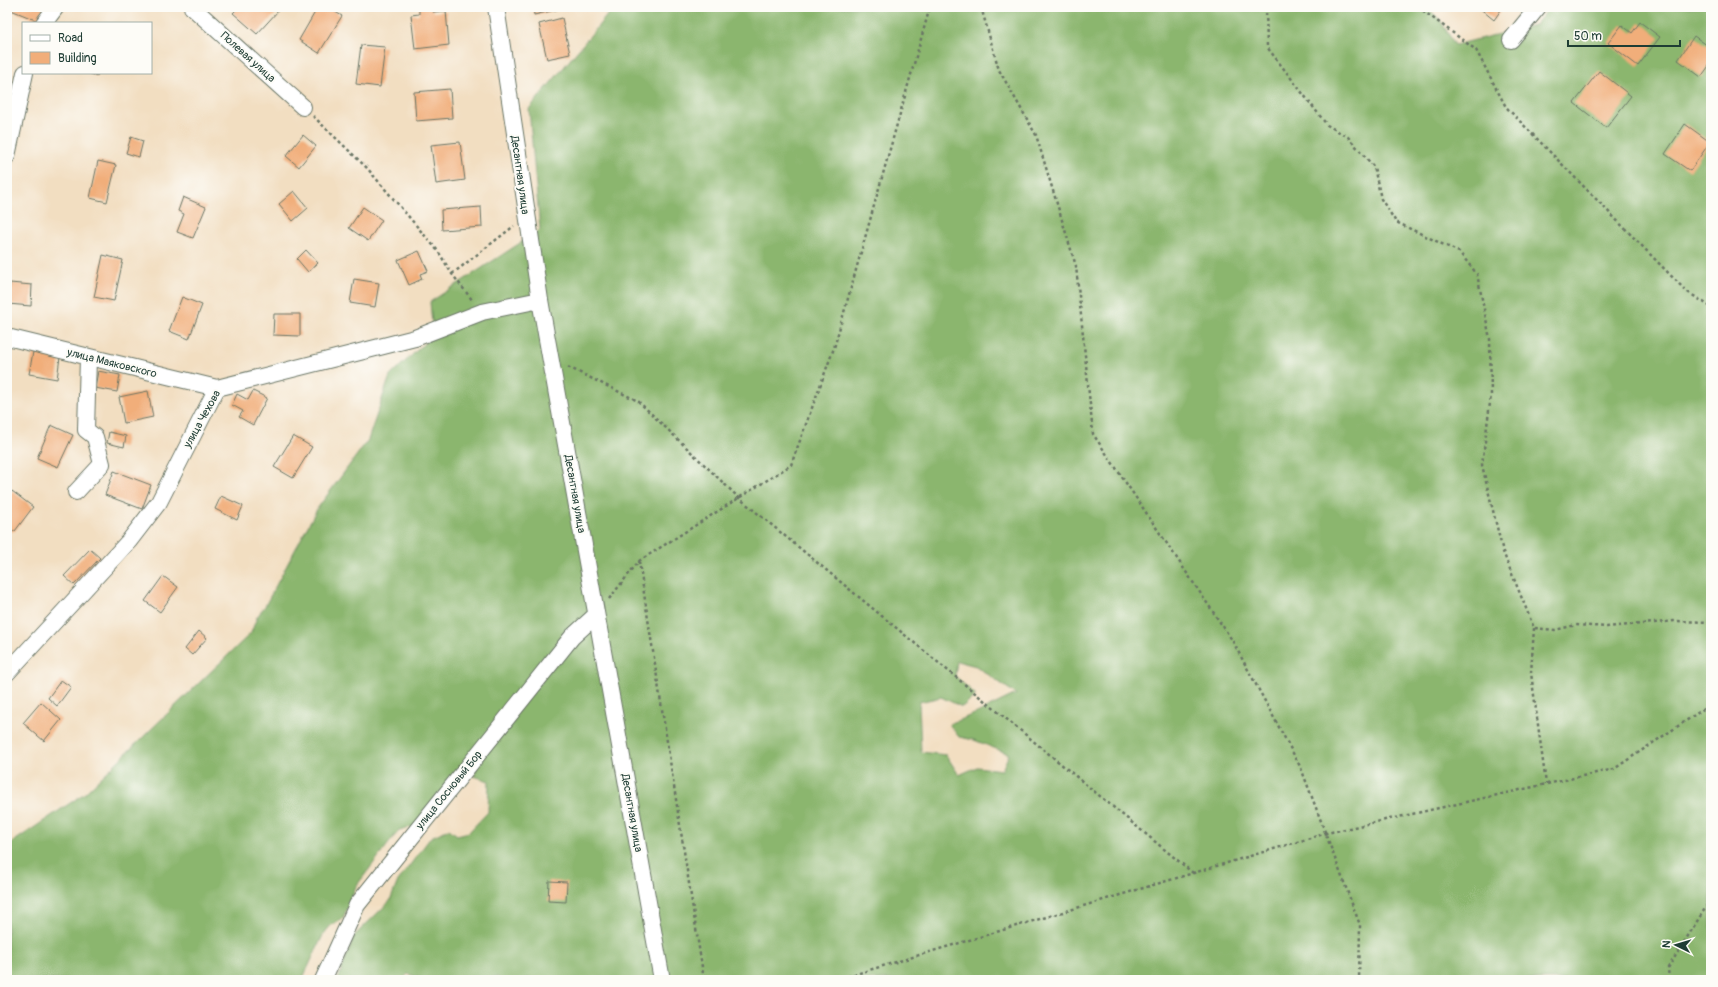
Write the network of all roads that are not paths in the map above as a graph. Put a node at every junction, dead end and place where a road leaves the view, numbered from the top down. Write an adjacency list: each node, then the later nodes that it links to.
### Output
1 (56, 7): 5 (street)
2 (192, 7): 8 (street, Полевая улица)
3 (496, 7): 10 (street, Десантная улица)
4 (1538, 7): 6 (street)
5 (45, 22)
6 (1511, 40)
7 (25, 74): 9 (street)
8 (303, 107)
9 (7, 156)
10 (540, 300): 13 (street, улица Чехова); 15 (street, Десантная улица)
11 (7, 337): 12 (street, улица Маяковского)
12 (88, 357): 13 (street, улица Маяковского); 14 (street)
13 (217, 388): 16 (street, улица Чехова)
14 (76, 492)
15 (596, 615): 17 (street, улица Сосновый Бор); 18 (street, Десантная улица)
16 (7, 672)
17 (323, 980)
18 (662, 980)

